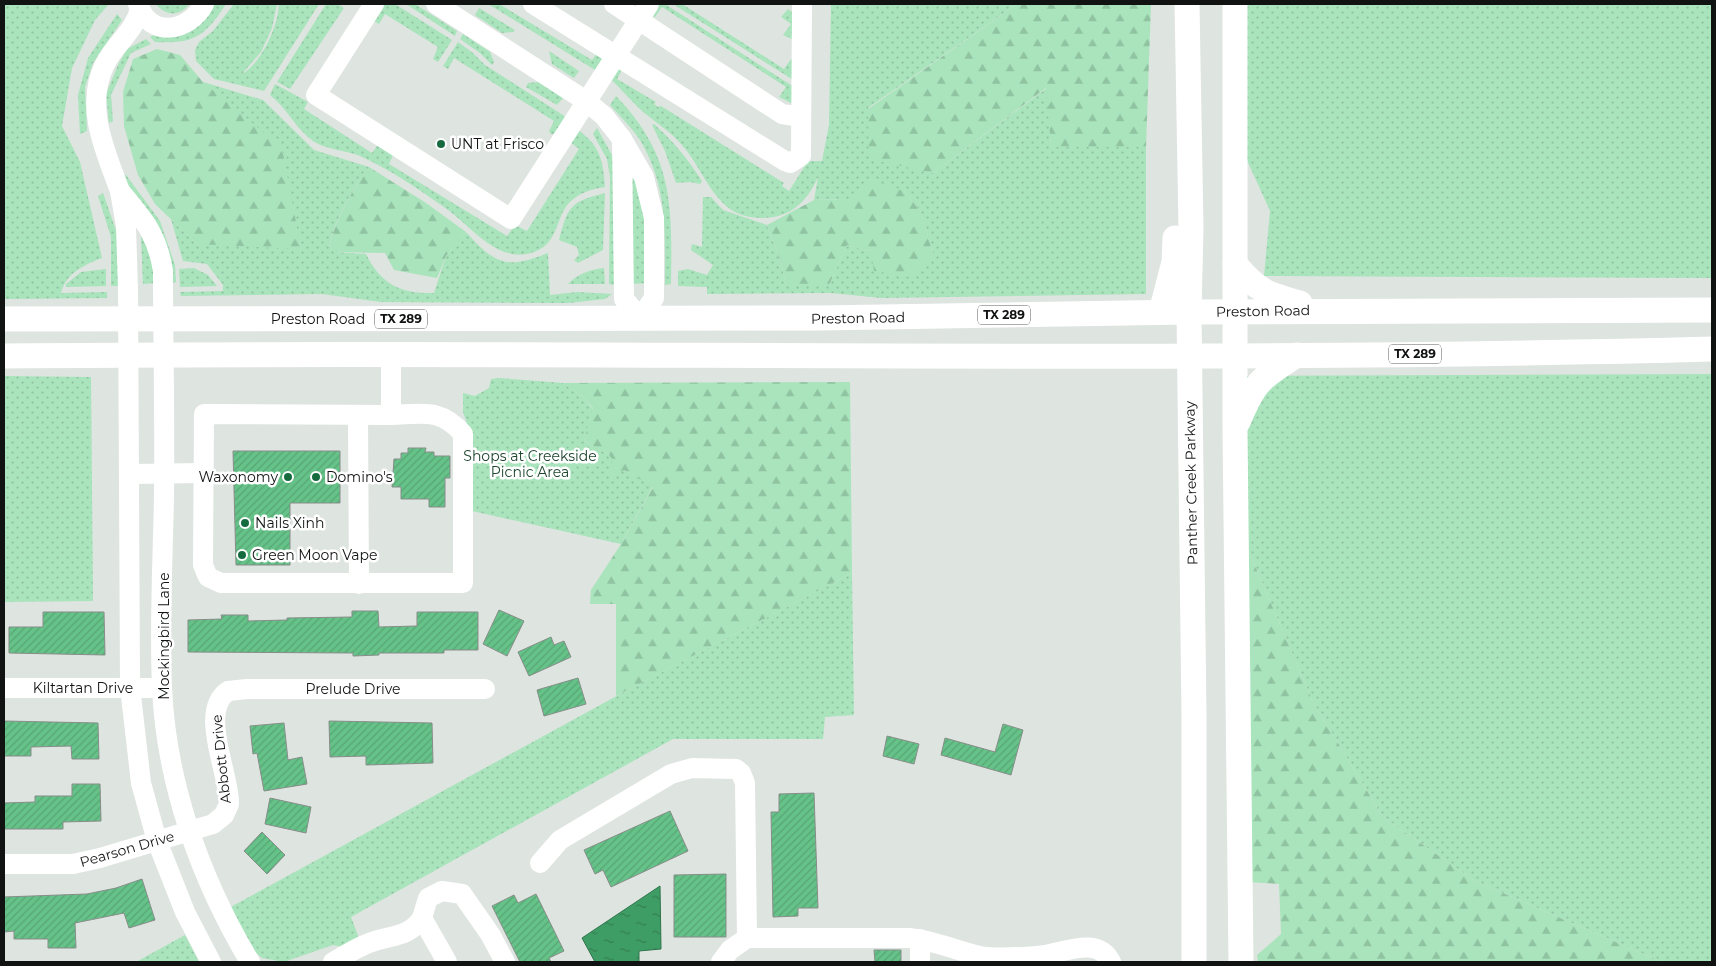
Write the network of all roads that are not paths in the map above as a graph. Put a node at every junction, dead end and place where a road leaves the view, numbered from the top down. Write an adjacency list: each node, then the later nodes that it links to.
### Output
1 (204, 4): 11 (street)
2 (374, 4): 15 (street)
3 (436, 4): 15 (street)
4 (533, 4): 13 (street)
5 (614, 4): 10 (street)
6 (802, 4): 16 (street)
7 (1187, 4): 14 (main road, Panther Creek Parkway)
8 (1235, 4): 19 (main road)
9 (139, 7): 11 (street); 12 (street)
10 (644, 12): 13 (street); 16 (street)
11 (156, 24): 12 (street)
12 (126, 36): 18 (street)
13 (615, 56): 15 (street); 16 (street)
14 (1188, 84): 23 (main road); 24 (main road, Panther Creek Parkway)
15 (586, 101): 17 (street)
16 (801, 117)
17 (622, 139): 28 (street); 28 (street)
18 (120, 191): 26 (street); 27 (street, Mockingbird Lane)
19 (1235, 264): 20 (main road); 22 (main road)
20 (1326, 310): 21 (main road, Preston Road / TX 289); 22 (main road, Preston Road / TX 289)
21 (1712, 310)
22 (1235, 311): 24 (main road, Preston Road / TX 289); 34 (main road)
23 (1161, 312): 24 (main road, Preston Road / TX 289); 28 (main road, Preston Road / TX 289)
24 (1189, 312): 38 (main road, Panther Creek Parkway)
25 (4, 318): 26 (main road, Preston Road / TX 289)
26 (128, 318): 27 (main road, Preston Road / TX 289); 30 (street)
27 (163, 318): 28 (main road, Preston Road / TX 289); 31 (street, Mockingbird Lane)
28 (640, 318): 33 (main road)
29 (1712, 349): 35 (main road, TX 289)
30 (128, 354): 31 (main road, TX 289); 36 (main road, TX 289); 44 (street)
31 (162, 354): 32 (main road, TX 289); 45 (street, Mockingbird Lane)
32 (391, 354): 33 (main road, TX 289); 41 (street)
33 (640, 355): 37 (main road, TX 289)
34 (1235, 355): 35 (main road, TX 289); 38 (main road, TX 289); 42 (main road)
35 (1299, 355): 42 (main road)
36 (4, 356)
37 (1137, 356): 38 (main road, TX 289); 39 (main road)
38 (1190, 356): 39 (main road, Panther Creek Parkway)
39 (1190, 392): 68 (main road, Panther Creek Parkway)
40 (358, 415): 41 (street); 43 (street); 46 (street)
41 (392, 415): 46 (street)
42 (1235, 429): 69 (main road)
43 (204, 473): 45 (street); 46 (street)
44 (129, 474): 45 (street); 47 (street)
45 (164, 474): 49 (street, Mockingbird Lane)
46 (359, 584)
47 (130, 687): 48 (street, Kiltartan Drive); 49 (street, Kiltartan Drive); 53 (street)
48 (4, 688)
49 (162, 688): 52 (street, Mockingbird Lane)
50 (485, 689): 51 (street, Prelude Drive)
51 (223, 694): 52 (street, Abbott Drive)
52 (189, 831): 53 (street, Pearson Drive); 61 (street, Mockingbird Lane)
53 (157, 841): 55 (street, Pearson Drive); 60 (street)
54 (540, 863): 57 (street)
55 (4, 864)
56 (422, 918): 62 (street); 63 (street); 64 (street)
57 (747, 938): 58 (street); 65 (street)
58 (920, 939): 59 (street); 66 (street)
59 (952, 955): 67 (street)
60 (211, 962)
61 (250, 962)
62 (333, 962)
63 (447, 962)
64 (506, 962)
65 (721, 962)
66 (920, 962)
67 (1111, 962)
68 (1194, 962)
69 (1241, 962)

